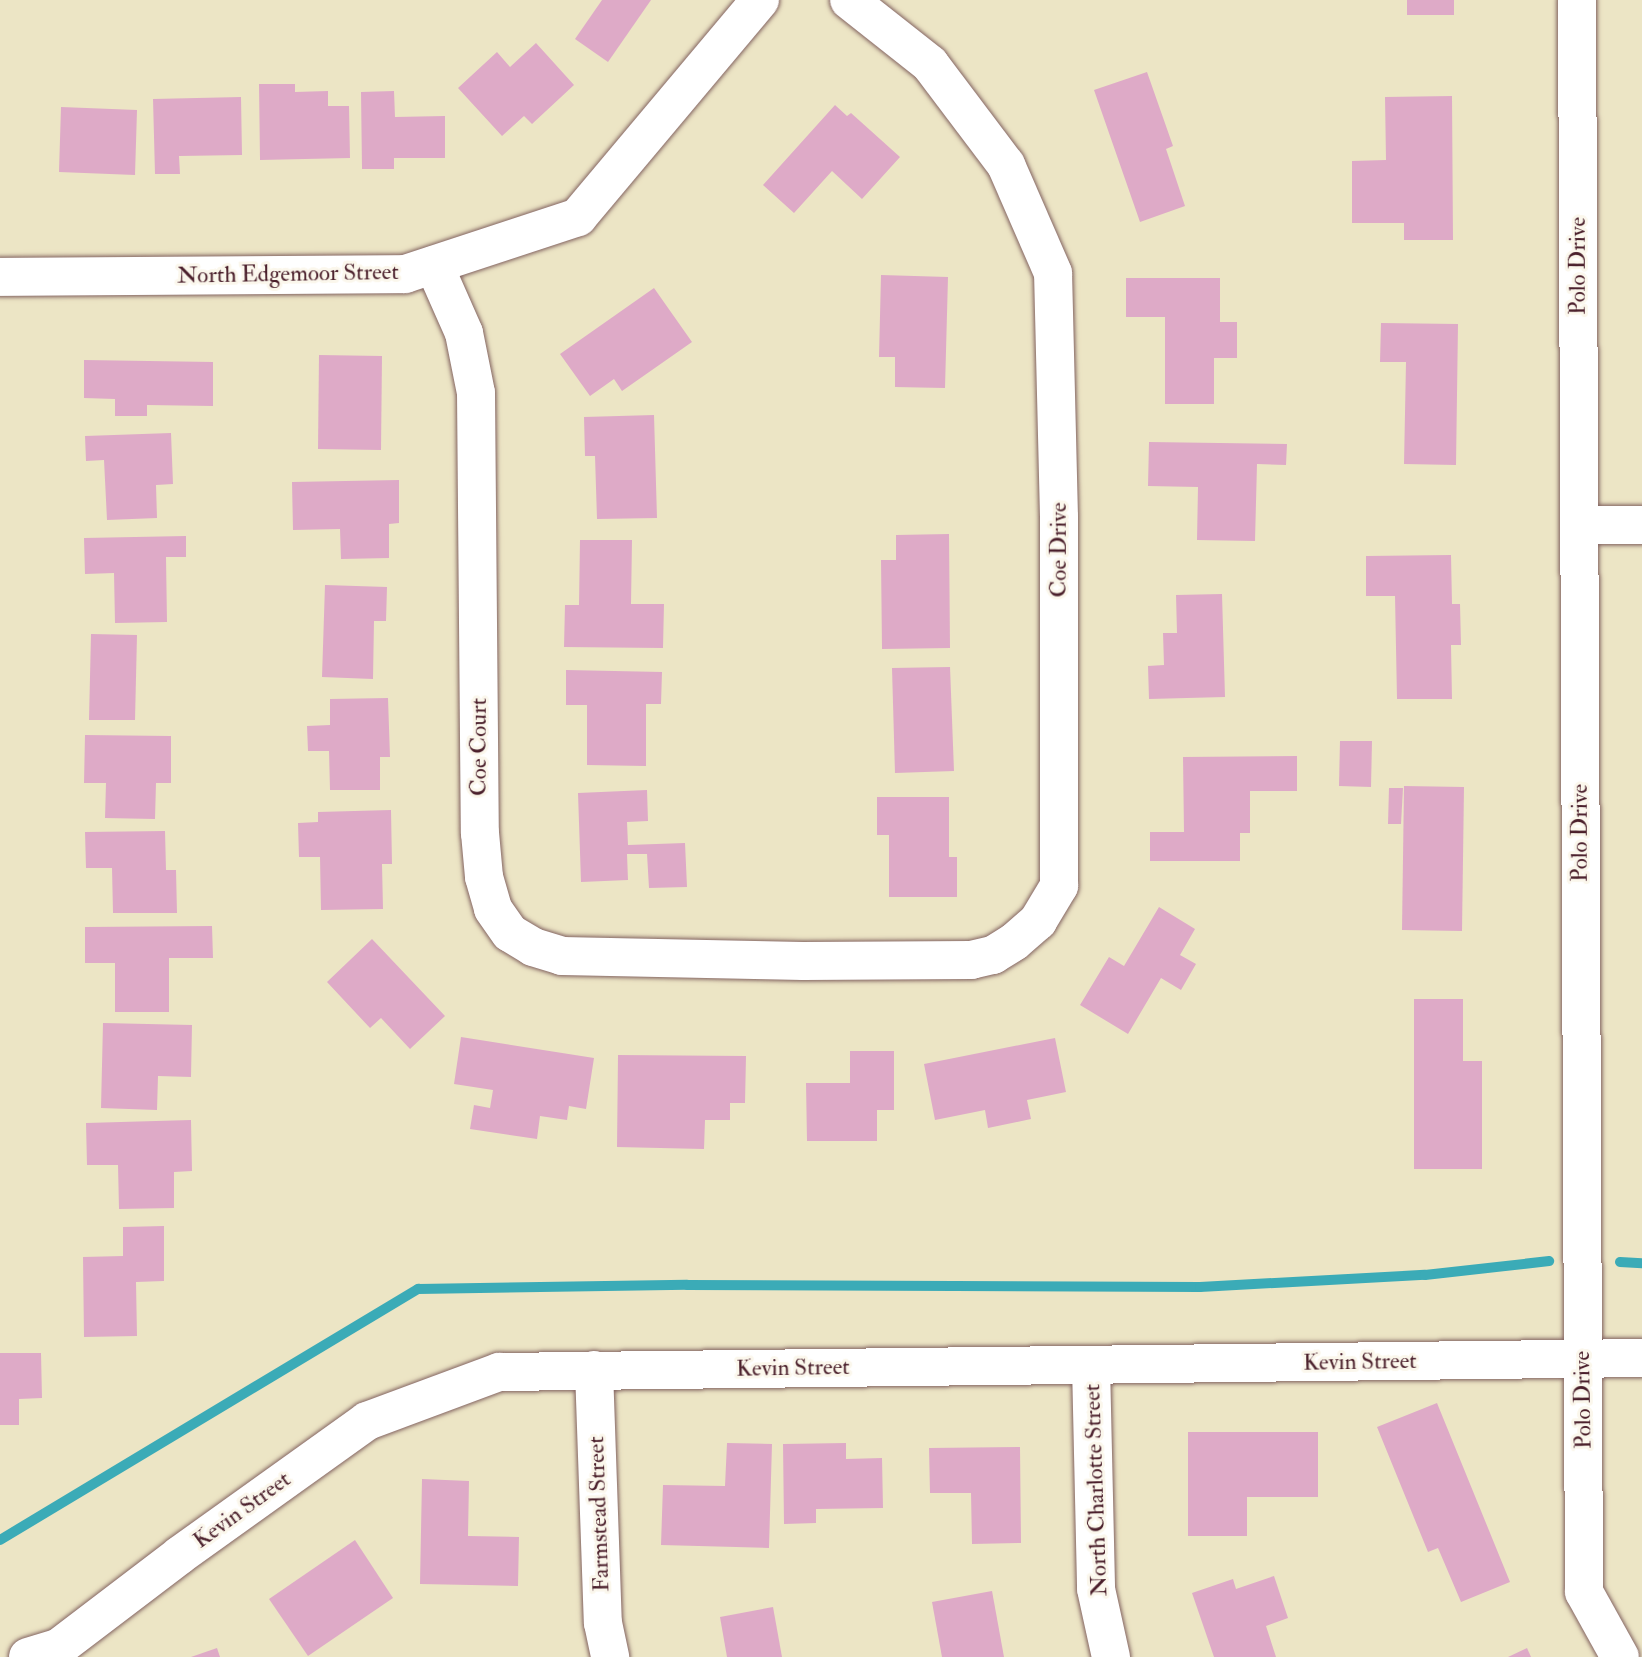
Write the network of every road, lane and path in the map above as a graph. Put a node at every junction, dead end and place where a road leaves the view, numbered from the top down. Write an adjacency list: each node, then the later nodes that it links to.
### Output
1 (760, 0): 4 (street, North Edgemoor Street)
2 (849, 0): 8 (street, Coe Drive)
3 (1577, 0): 6 (street, Polo Drive)
4 (434, 265): 5 (street, North Edgemoor Street); 8 (street, Coe Court)
5 (0, 277)
6 (1579, 525): 7 (street); 10 (street, Polo Drive)
7 (1642, 525)
8 (803, 961)
9 (1642, 1358): 10 (street, Kevin Street)
10 (1582, 1359): 11 (street, Kevin Street); 16 (street, Polo Drive)
11 (1091, 1365): 12 (street, Kevin Street); 15 (street, North Charlotte Street)
12 (594, 1370): 13 (street, Kevin Street); 14 (street, Farmstead Street)
13 (43, 1656)
14 (610, 1657)
15 (1111, 1657)
16 (1620, 1657)

